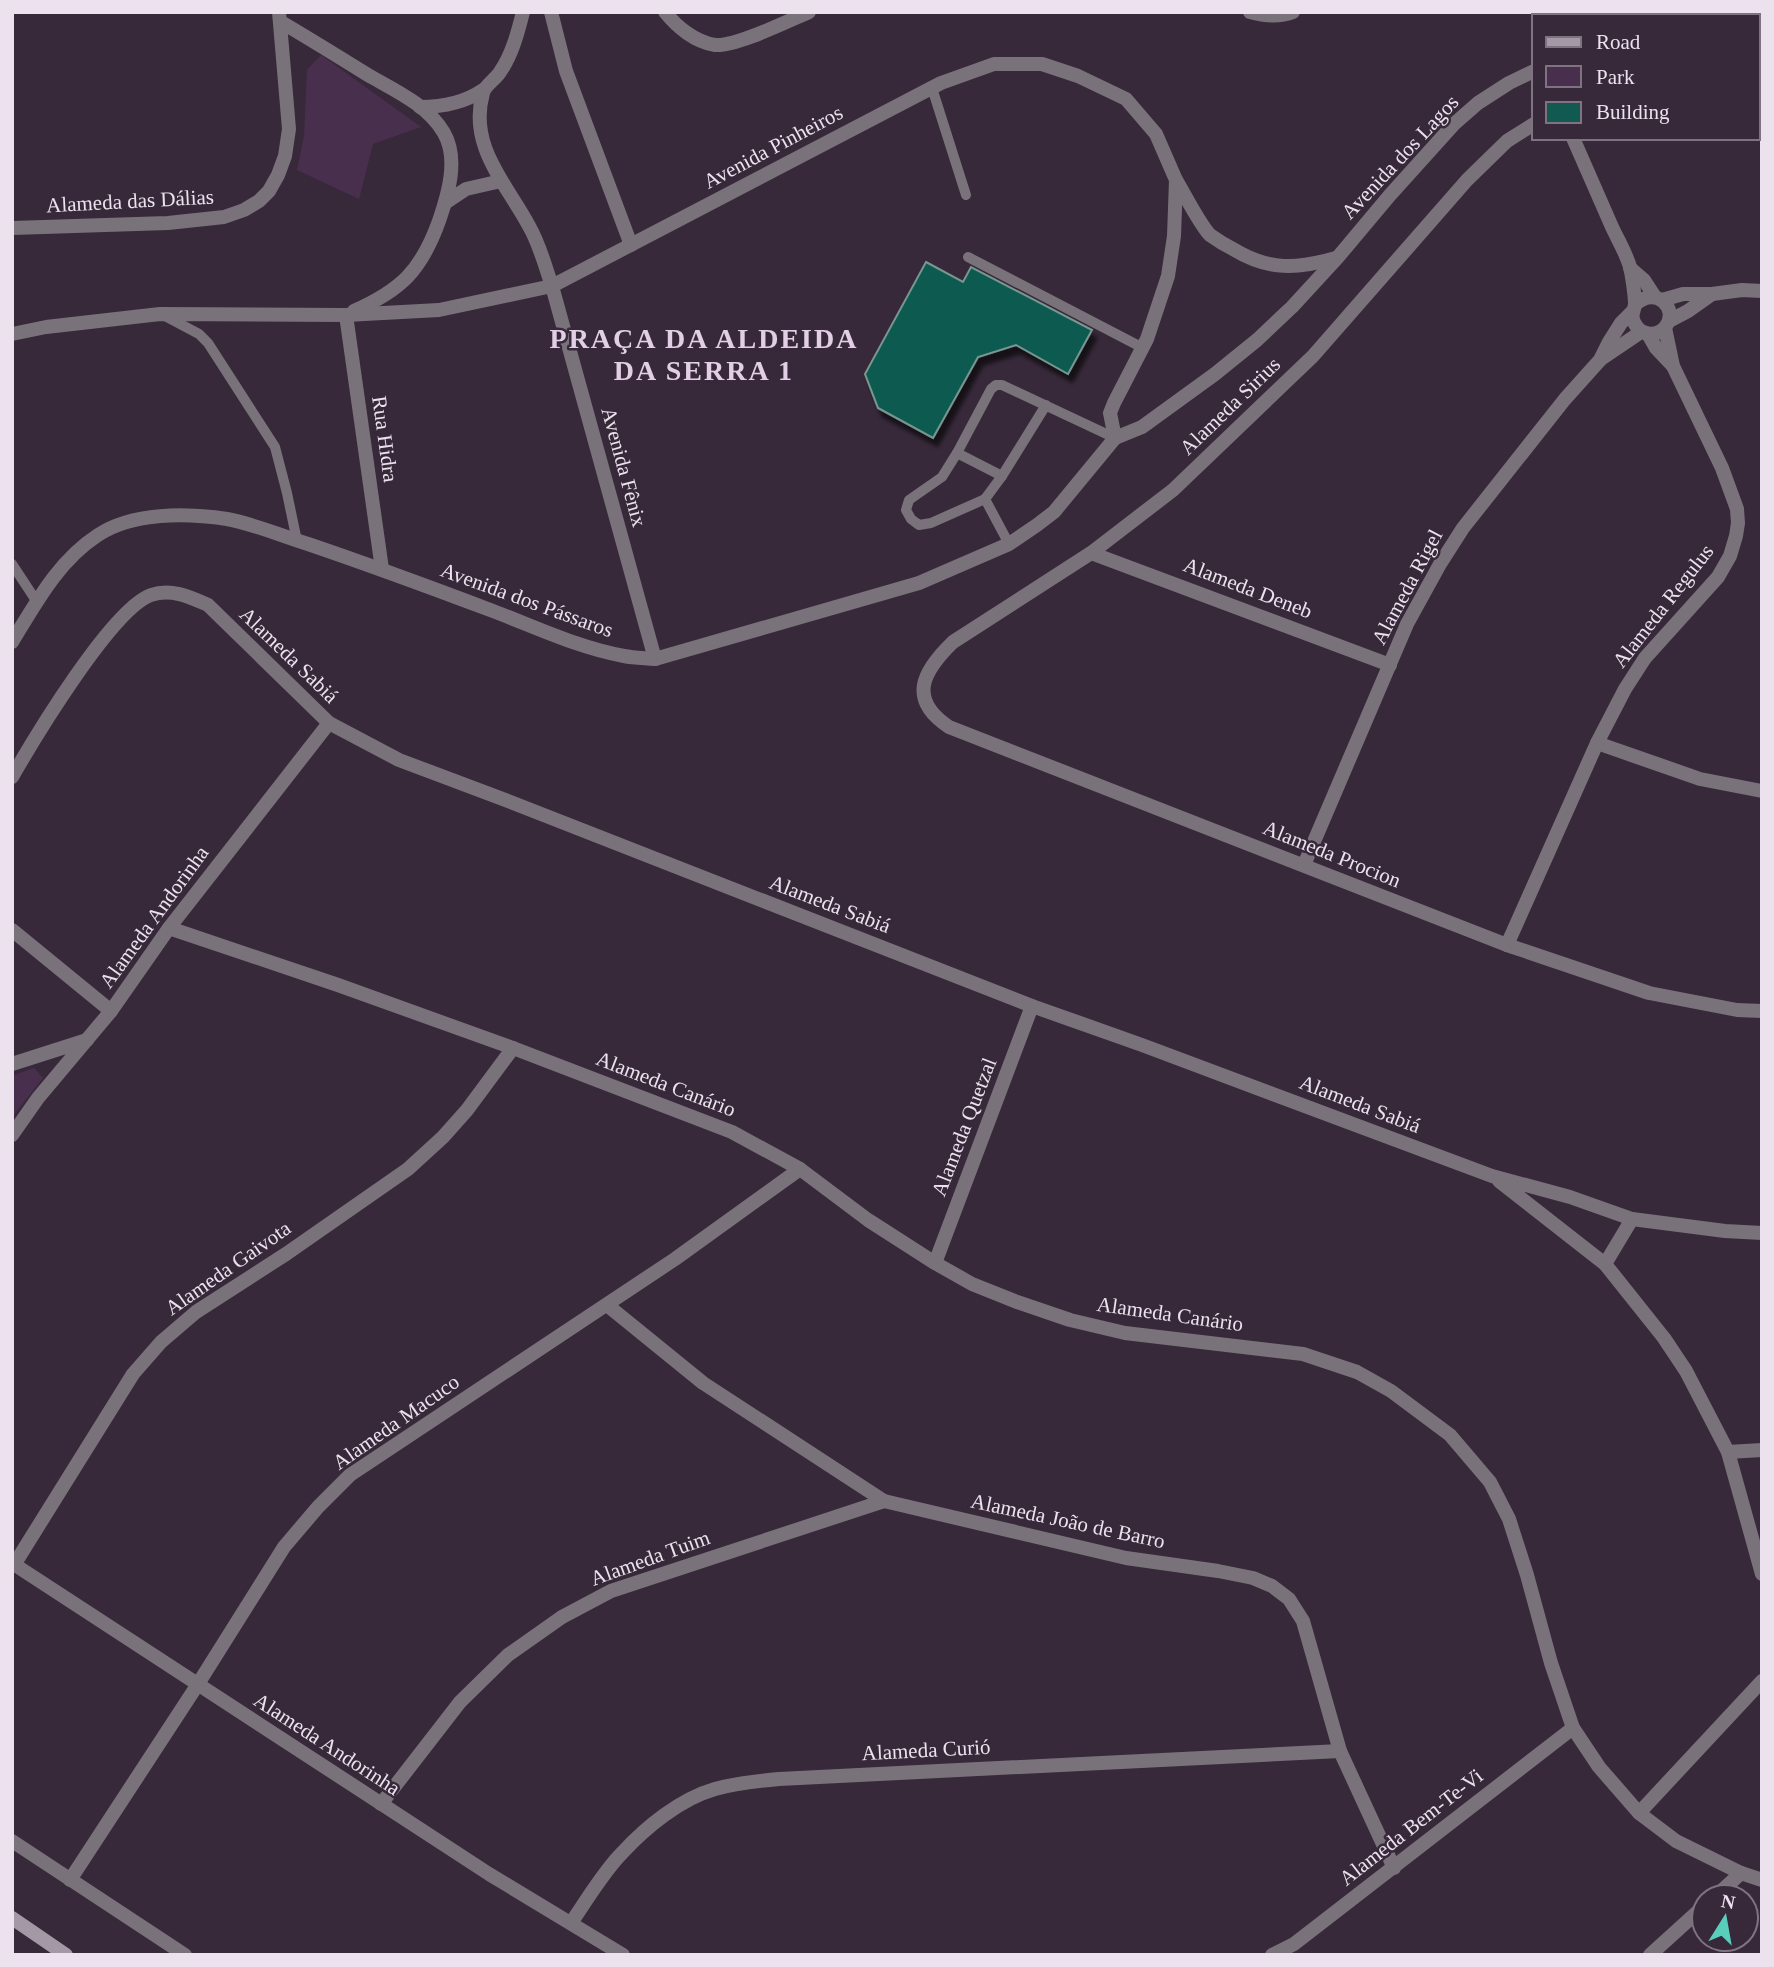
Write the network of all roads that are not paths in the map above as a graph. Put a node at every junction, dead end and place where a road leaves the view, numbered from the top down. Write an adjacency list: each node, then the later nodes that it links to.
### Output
1 (523, 12): 11 (street)
2 (566, 12): 8 (street)
3 (665, 12): 4 (street)
4 (809, 12)
5 (1250, 12): 6 (street)
6 (1293, 12)
7 (280, 17): 12 (street); 19 (street, Alameda das Dálias)
8 (553, 19): 20 (street)
9 (1532, 72): 22 (street, Avenida dos Lagos)
10 (932, 88): 15 (street, Avenida Pinheiros); 17 (lane); 20 (street, Avenida Pinheiros)
11 (483, 90): 12 (street); 16 (street, Avenida Fênix)
12 (420, 107): 18 (street)
13 (1532, 125): 44 (street, Alameda Sirius)
14 (1574, 140): 23 (street)
15 (1176, 180): 22 (street, Avenida Pinheiros); 34 (street, Avenida Pinheiros)
16 (501, 181): 18 (street); 24 (street, Avenida Fênix)
17 (966, 195)
18 (445, 203): 30 (street)
19 (12, 228)
20 (631, 245): 24 (street, Avenida Pinheiros)
21 (968, 257): 34 (lane)
22 (1338, 257): 38 (street, Avenida dos Pássaros)
23 (1630, 268): 27 (street); 28 (street)
24 (552, 286): 30 (street, Avenida Pinheiros); 49 (street, Avenida Fênix)
25 (1762, 290): 26 (street)
26 (1712, 295): 27 (street); 31 (street)
27 (1658, 299): 28 (street); 31 (street)
28 (1633, 309): 32 (street); 35 (street, Alameda Rigel)
29 (160, 314): 30 (street); 33 (street); 42 (lane)
30 (346, 314): 46 (street, Rua Hidra)
31 (1667, 324): 32 (street); 36 (street, Alameda Regulus)
32 (1644, 333): 35 (street, Alameda Rigel); 36 (street, Alameda Regulus)
33 (12, 334)
34 (1145, 344): 38 (street)
35 (1600, 360): 50 (street, Alameda Rigel)
36 (1673, 366): 53 (street, Alameda Regulus)
37 (1046, 405): 38 (lane); 39 (lane); 40 (lane)
38 (1115, 438): 43 (street, Avenida dos Pássaros)
39 (957, 453): 40 (lane); 41 (lane)
40 (1002, 476): 41 (lane)
41 (985, 499): 43 (lane)
42 (297, 541): 46 (street, Avenida dos Pássaros); 47 (street, Avenida dos Pássaros)
43 (1009, 544): 49 (street, Avenida dos Pássaros)
44 (1091, 553): 50 (street, Alameda Deneb); 51 (street, Alameda Sirius)
45 (12, 564): 47 (lane)
46 (382, 569): 49 (street, Avenida dos Pássaros)
47 (37, 602): 48 (street, Avenida dos Pássaros)
48 (12, 642)
49 (655, 659)
50 (1390, 665): 56 (street, Alameda Rigel)
51 (924, 681): 56 (street, Alameda Procion)
52 (329, 723): 54 (street, Alameda Sabiá); 57 (street, Alameda Andorinha); 60 (street, Alameda Sabiá)
53 (1597, 743): 55 (street); 59 (street, Alameda Regulus)
54 (12, 777)
55 (1762, 790)
56 (1304, 865): 59 (street, Alameda Procion)
57 (169, 928): 61 (street, Alameda Andorinha); 64 (street, Alameda Canário)
58 (12, 930): 61 (street)
59 (1507, 945): 62 (street, Alameda Procion)
60 (1032, 1006): 68 (street, Alameda Sabiá); 71 (street, Alameda Quetzal)
61 (111, 1011): 63 (street, Alameda Andorinha)
62 (1762, 1011)
63 (88, 1039): 65 (street); 66 (street, Alameda Andorinha)
64 (513, 1048): 67 (street, Alameda Canário); 77 (street, Alameda Gaivota)
65 (12, 1064)
66 (12, 1135)
67 (800, 1169): 71 (street, Alameda Canário); 73 (street, Alameda Macuco)
68 (1492, 1176): 69 (street, Alameda Sabiá); 72 (street)
69 (1632, 1219): 70 (street, Alameda Sabiá); 72 (street)
70 (1762, 1233)
71 (936, 1263): 81 (street, Alameda Canário)
72 (1605, 1264): 75 (street)
73 (607, 1305): 76 (street, Alameda João de Barro); 80 (street, Alameda Macuco)
74 (1762, 1451): 75 (street)
75 (1728, 1452): 78 (street)
76 (884, 1501): 82 (street, Alameda João de Barro); 83 (street, Alameda Tuim)
77 (13, 1564): 80 (street, Alameda Andorinha)
78 (1762, 1574)
79 (1762, 1681): 84 (street)
80 (198, 1684): 83 (street, Alameda Andorinha); 88 (street, Alameda Macuco)
81 (1573, 1728): 84 (street, Alameda Canário); 86 (street, Alameda Bem-Te-Vi)
82 (1340, 1751): 86 (street, Alameda João de Barro); 93 (street, Alameda Curió)
83 (381, 1804): 93 (street, Alameda Andorinha)
84 (1639, 1813): 87 (street, Alameda Canário)
85 (12, 1841): 88 (street)
86 (1394, 1868): 97 (street, Alameda Bem-Te-Vi)
87 (1741, 1873): 89 (street, Alameda Canário); 90 (street)
88 (70, 1880): 95 (street)
89 (1762, 1880)
90 (1730, 1883)
91 (12, 1918): 94 (main road)
92 (1690, 1919): 98 (street)
93 (570, 1923): 96 (street, Alameda Andorinha)
94 (66, 1955)
95 (186, 1955)
96 (622, 1955)
97 (1272, 1955)
98 (1650, 1955)

